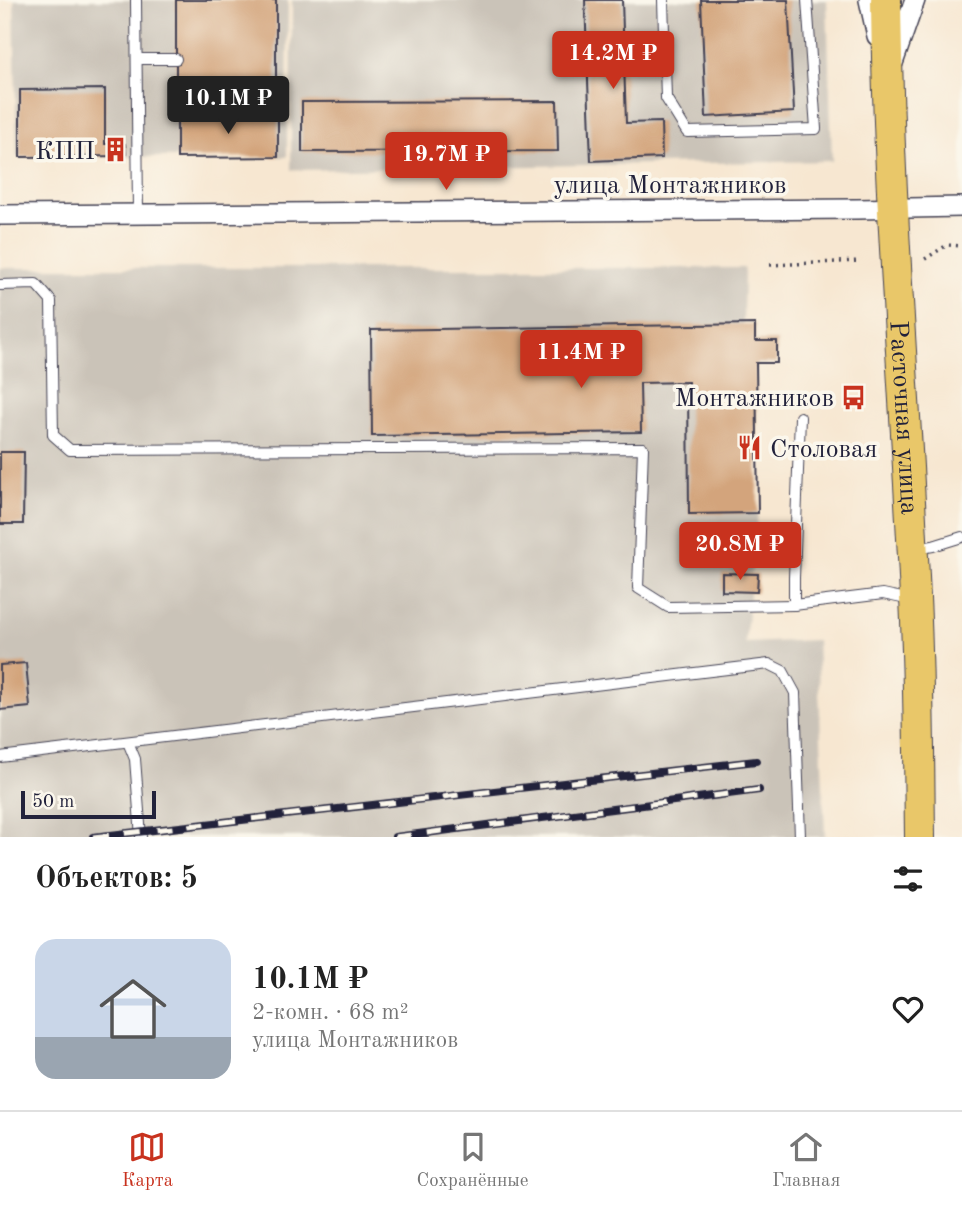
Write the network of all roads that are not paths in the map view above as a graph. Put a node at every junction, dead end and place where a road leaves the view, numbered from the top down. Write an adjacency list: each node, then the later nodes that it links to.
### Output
1 (136, 0): 7 (lane)
2 (663, 0): 3 (lane)
3 (807, 0)
4 (869, 0): 9 (street)
5 (886, 0): 9 (main road, Расточная улица)
6 (915, 0): 9 (street)
7 (137, 59): 8 (lane); 13 (lane)
8 (176, 59)
9 (887, 81): 11 (main road, Расточная улица)
10 (962, 206): 11 (street, улица Монтажников)
11 (894, 208): 13 (street, улица Монтажников); 17 (main road, Расточная улица)
12 (0, 215): 13 (street, улица Монтажников)
13 (138, 215)
14 (0, 285): 19 (lane)
15 (800, 417): 19 (lane)
16 (962, 537): 17 (lane)
17 (912, 549): 18 (main road, Расточная улица)
18 (915, 601): 19 (lane); 24 (main road, Расточная улица)
19 (794, 605)
20 (128, 742): 21 (lane); 22 (lane); 23 (lane)
21 (0, 757)
22 (141, 837)
23 (800, 837)
24 (920, 837)

